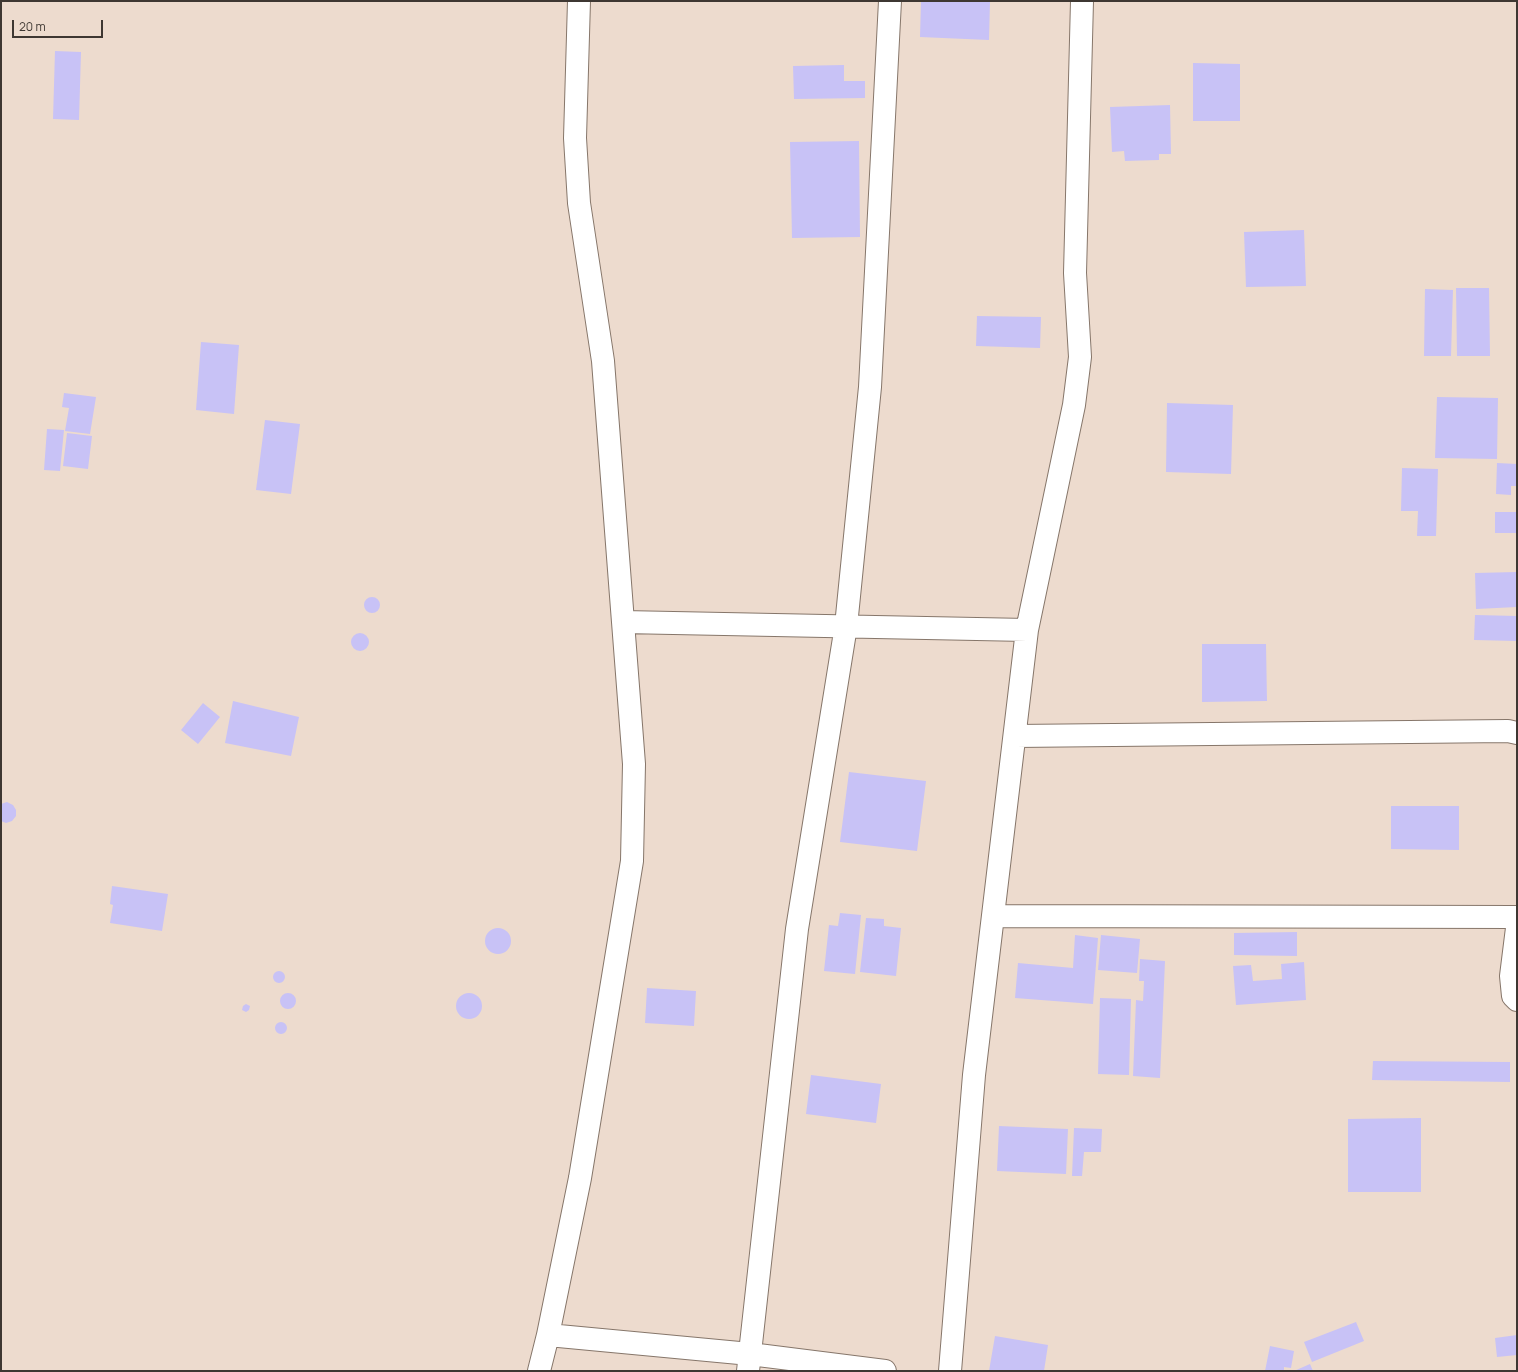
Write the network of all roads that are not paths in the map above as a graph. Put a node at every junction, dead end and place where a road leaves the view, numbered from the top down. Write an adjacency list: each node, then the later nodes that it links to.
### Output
1 (579, 1): 4 (street)
2 (890, 1): 5 (street)
3 (1082, 1): 6 (street)
4 (623, 622): 5 (street); 13 (street)
5 (846, 626): 6 (street); 14 (street)
6 (1027, 630): 8 (street)
7 (1517, 734): 8 (street)
8 (1015, 736): 9 (street)
9 (994, 916): 10 (street); 17 (street)
10 (1517, 917)
11 (1517, 928): 12 (street)
12 (1517, 1000)
13 (548, 1335): 14 (street); 15 (street)
14 (749, 1362): 16 (street)
15 (539, 1371)
16 (886, 1371)
17 (950, 1371)

